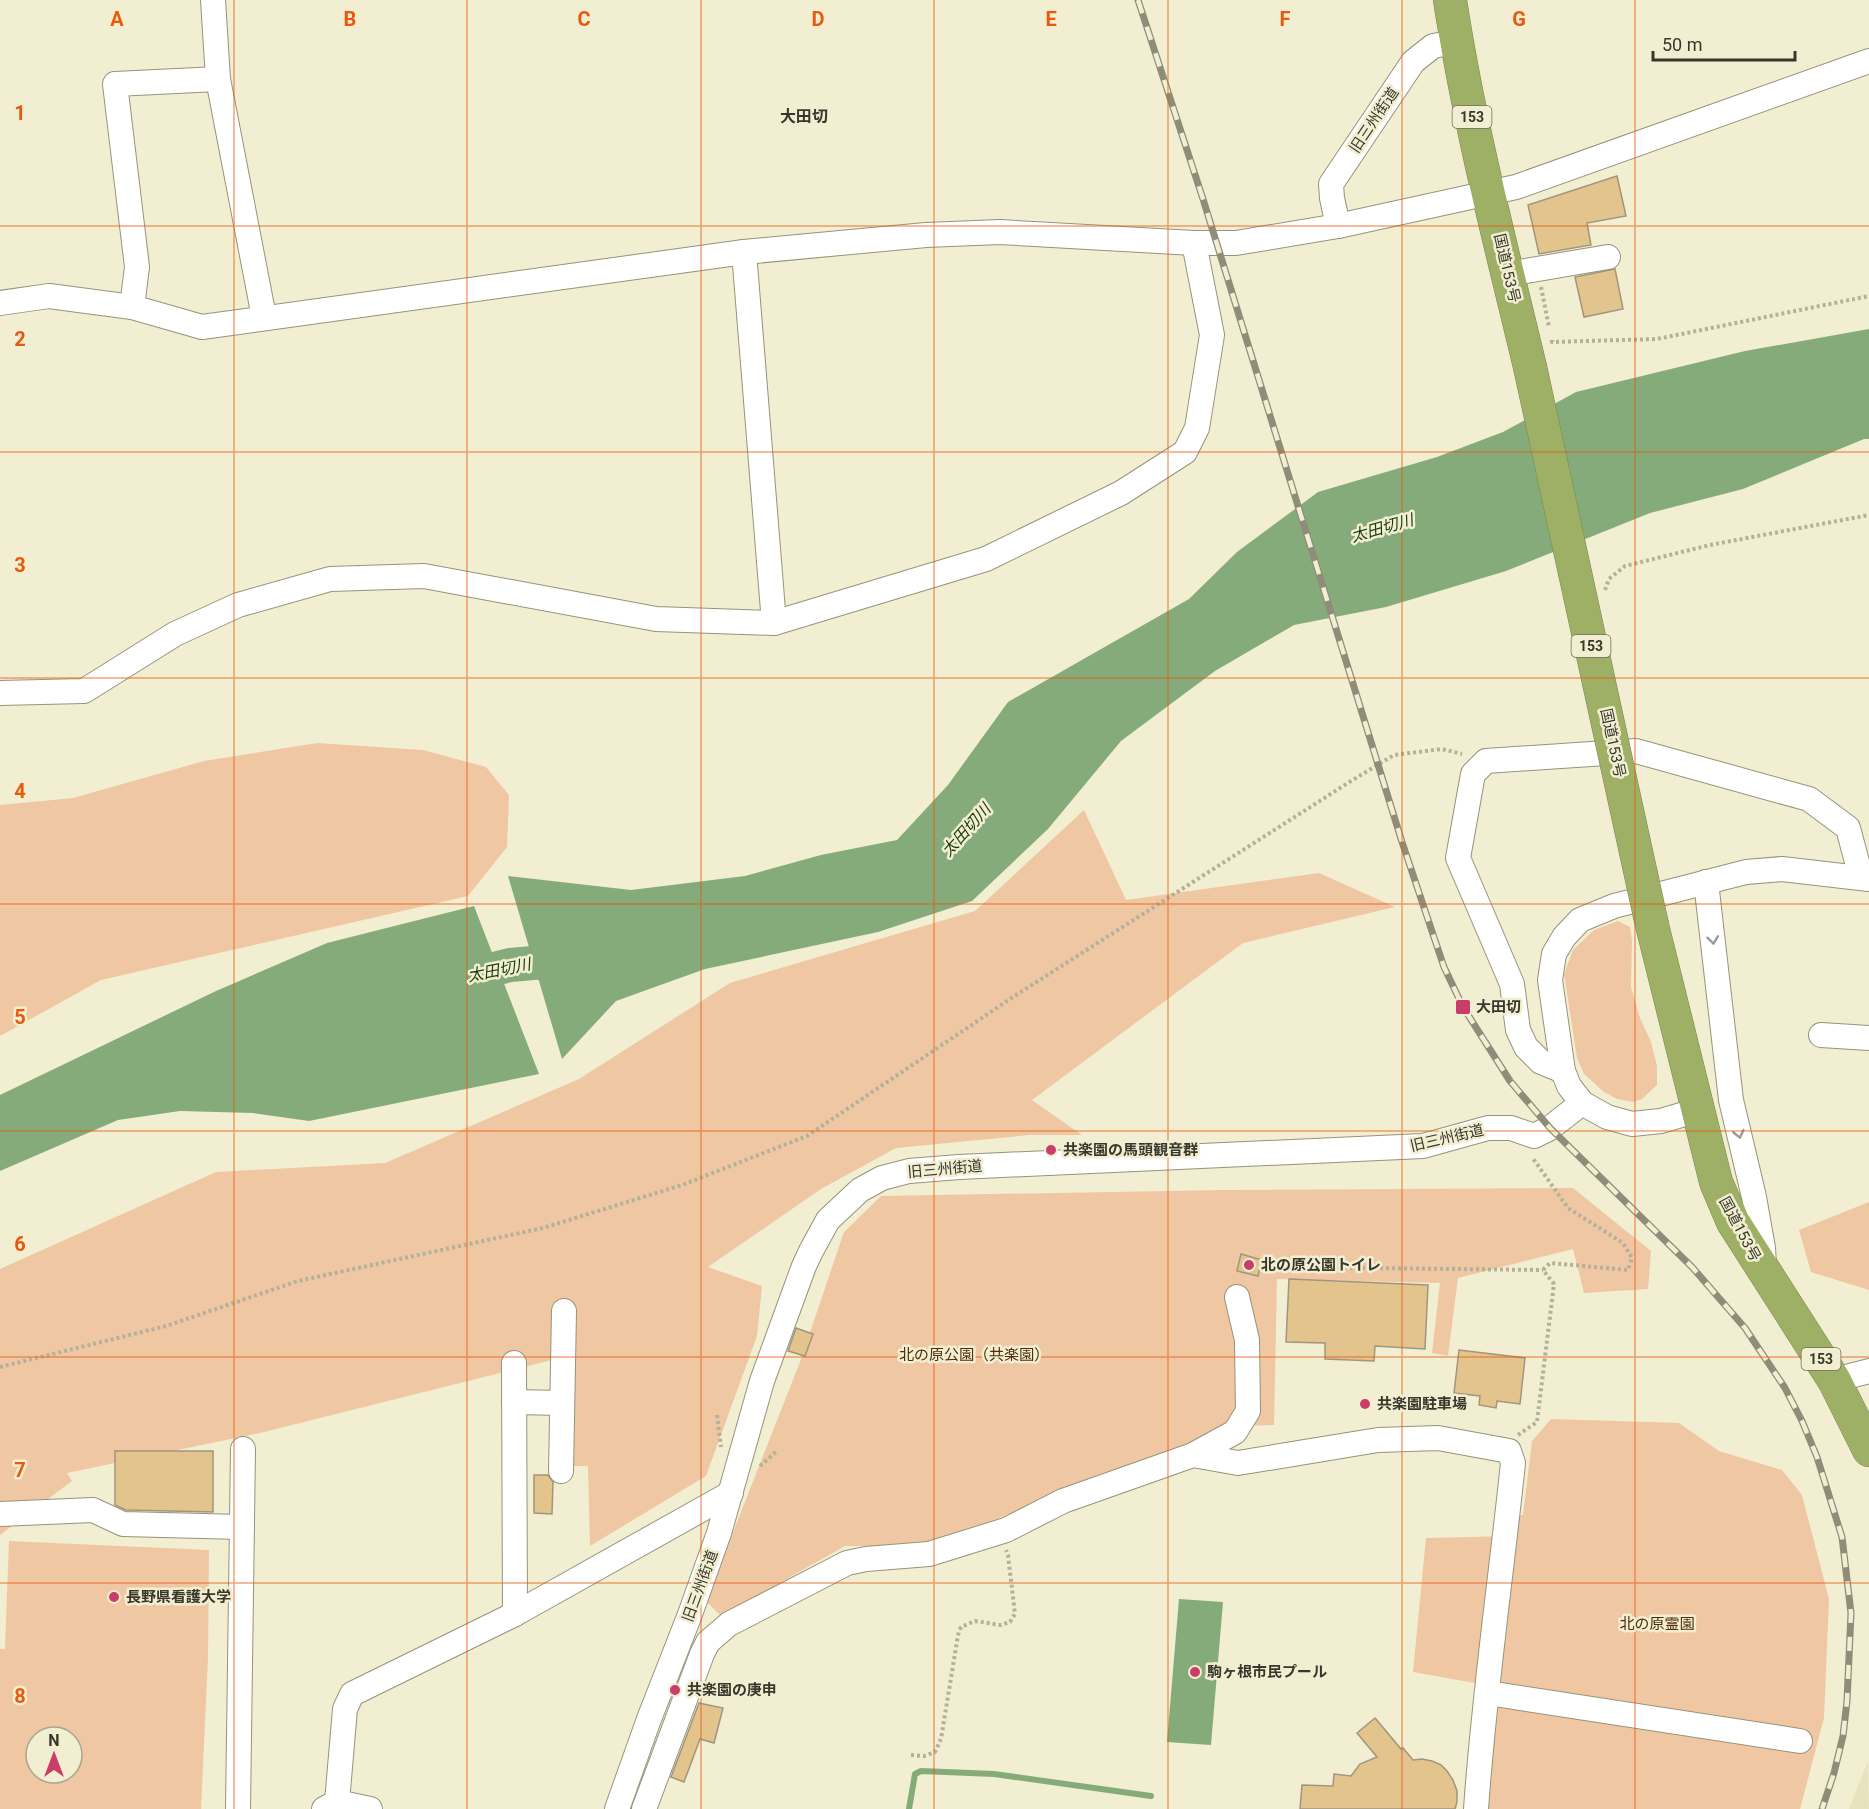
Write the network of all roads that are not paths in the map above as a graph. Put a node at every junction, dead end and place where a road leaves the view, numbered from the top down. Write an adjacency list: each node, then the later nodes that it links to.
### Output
1 (213, 0): 5 (street)
2 (1450, 0): 3 (highway, 国道153号 / 153)
3 (1456, 42): 6 (highway, 国道153号 / 153); 7 (street, 旧三州街道)
4 (1869, 61): 6 (street)
5 (218, 79): 13 (street); 14 (street)
6 (1489, 193): 7 (street); 11 (highway, 国道153号 / 153)
7 (1338, 226): 8 (street)
8 (1194, 243): 9 (street); 15 (street)
9 (744, 252): 14 (street); 15 (street)
10 (1608, 256): 11 (street)
11 (1522, 271): 23 (highway, 国道153号 / 153, bridge)
12 (0, 303): 13 (street)
13 (132, 307): 14 (street)
14 (264, 317)
15 (774, 623): 16 (street)
16 (0, 693)
17 (1865, 878): 18 (street); 21 (street)
18 (1706, 882): 21 (street); 24 (street, one-way to 24)
19 (1821, 1035): 20 (street)
20 (1869, 1038)
21 (1563, 1071): 22 (street)
22 (1582, 1102): 23 (street); 36 (street, 旧三州街道)
23 (1698, 1110): 24 (highway, 国道153号 / 153)
24 (1764, 1273): 29 (highway, 国道153号 / 153)
25 (1237, 1298): 34 (street)
26 (564, 1311): 31 (street)
27 (514, 1363): 30 (street)
28 (1869, 1371): 29 (street)
29 (1834, 1380): 33 (highway, 国道153号 / 153)
30 (514, 1402): 31 (street); 39 (street)
31 (562, 1403): 35 (street)
32 (243, 1449): 38 (street)
33 (1869, 1450)
34 (1193, 1455): 40 (street); 42 (street)
35 (561, 1471)
36 (731, 1493): 39 (street); 41 (street, 旧三州街道)
37 (0, 1514): 38 (street)
38 (242, 1527): 45 (street)
39 (515, 1614): 44 (street)
40 (1488, 1693): 43 (street); 49 (street)
41 (649, 1719): 42 (street); 47 (street, 旧三州街道)
42 (673, 1728): 48 (street)
43 (1800, 1741)
44 (330, 1806): 46 (street)
45 (238, 1809)
46 (370, 1809)
47 (617, 1809)
48 (644, 1809)
49 (1476, 1809)

